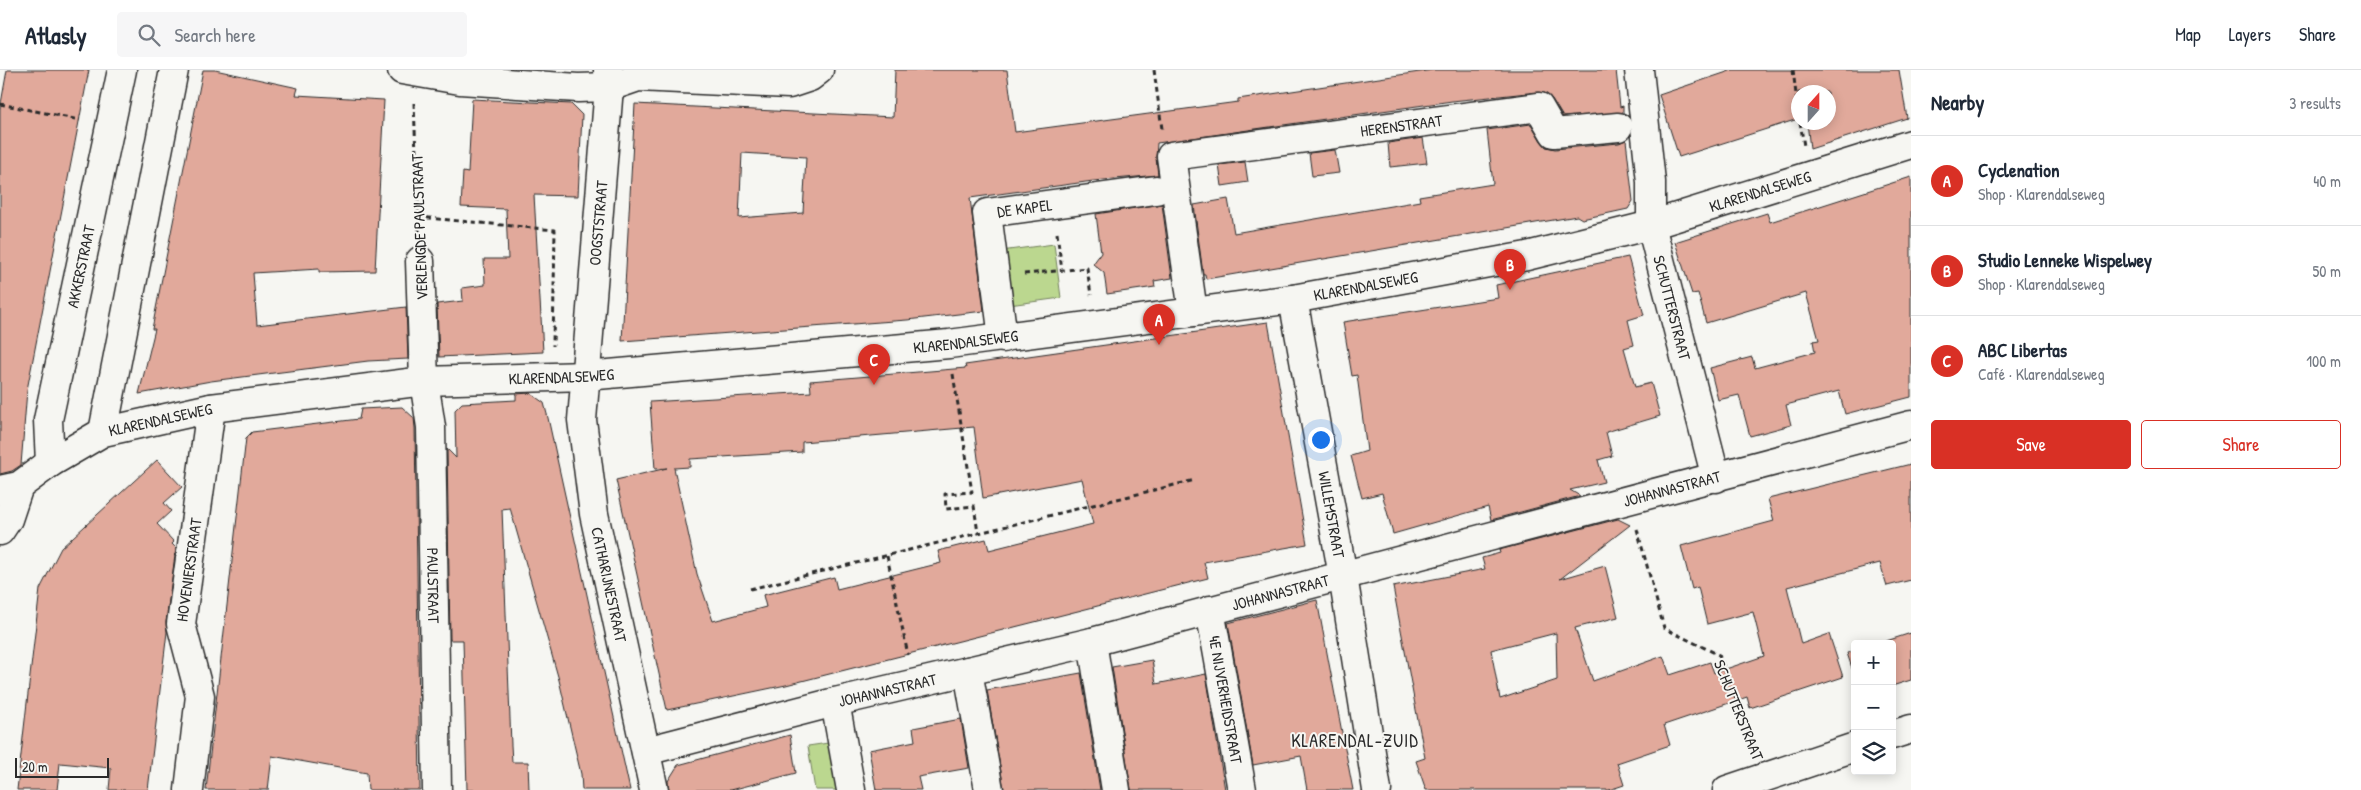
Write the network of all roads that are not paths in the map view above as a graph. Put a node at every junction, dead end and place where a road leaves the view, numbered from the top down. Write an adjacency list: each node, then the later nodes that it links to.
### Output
1 (122, 70): 20 (street, AKKERSTRAAT)
2 (174, 70): 19 (street)
3 (819, 70): 6 (street)
4 (1639, 70): 10 (street)
5 (409, 71): 6 (street)
6 (609, 79): 15 (street, OOGSTSTRAAT)
7 (1618, 127): 13 (street, HERENSTRAAT)
8 (1911, 144): 10 (street, KLARENDALSEWEG)
9 (1156, 190): 14 (street, DE KAPEL)
10 (1651, 225): 12 (street, KLARENDALSEWEG); 21 (street, SCHUTTERSTRAAT)
11 (420, 261): 16 (street, VERLENGDE PAULSTRAAT)
12 (1293, 299): 13 (street, KLARENDALSEWEG); 24 (street, WILLEMSTRAAT)
13 (1193, 312): 14 (street, KLARENDALSEWEG)
14 (1003, 338): 15 (street, KLARENDALSEWEG)
15 (586, 376): 16 (street, KLARENDALSEWEG); 32 (street, CATHARIJNESTRAAT)
16 (424, 381): 17 (street, KLARENDALSEWEG); 35 (street, PAULSTRAAT)
17 (211, 408): 19 (street, KLARENDALSEWEG); 34 (street, HOVENIERSTRAAT)
18 (1911, 425): 21 (street, JOHANNASTRAAT)
19 (103, 432): 20 (street, KLARENDALSEWEG)
20 (50, 463): 22 (street, KLARENDALSEWEG)
21 (1716, 478): 24 (street, JOHANNASTRAAT)
22 (10, 488): 23 (street, KLARENDALSEWEG)
23 (0, 531)
24 (1343, 576): 25 (street, JOHANNASTRAAT); 41 (street, WILLEMSTRAAT)
25 (1210, 610): 26 (street, JOHANNASTRAAT); 40 (street, 4E NIJVERHEIDSTRAAT)
26 (1092, 642): 27 (street, JOHANNASTRAAT); 39 (street)
27 (968, 671): 28 (street, JOHANNASTRAAT); 38 (street)
28 (835, 702): 32 (street, JOHANNASTRAAT); 37 (street)
29 (1911, 729): 30 (street)
30 (1896, 734)
31 (1851, 749): 33 (street)
32 (646, 751): 36 (street, CATHARIJNESTRAAT)
33 (1797, 779): 42 (street)
34 (189, 790)
35 (437, 790)
36 (654, 790)
37 (851, 790)
38 (989, 790)
39 (1116, 790)
40 (1242, 790)
41 (1377, 790)
42 (1727, 790)

